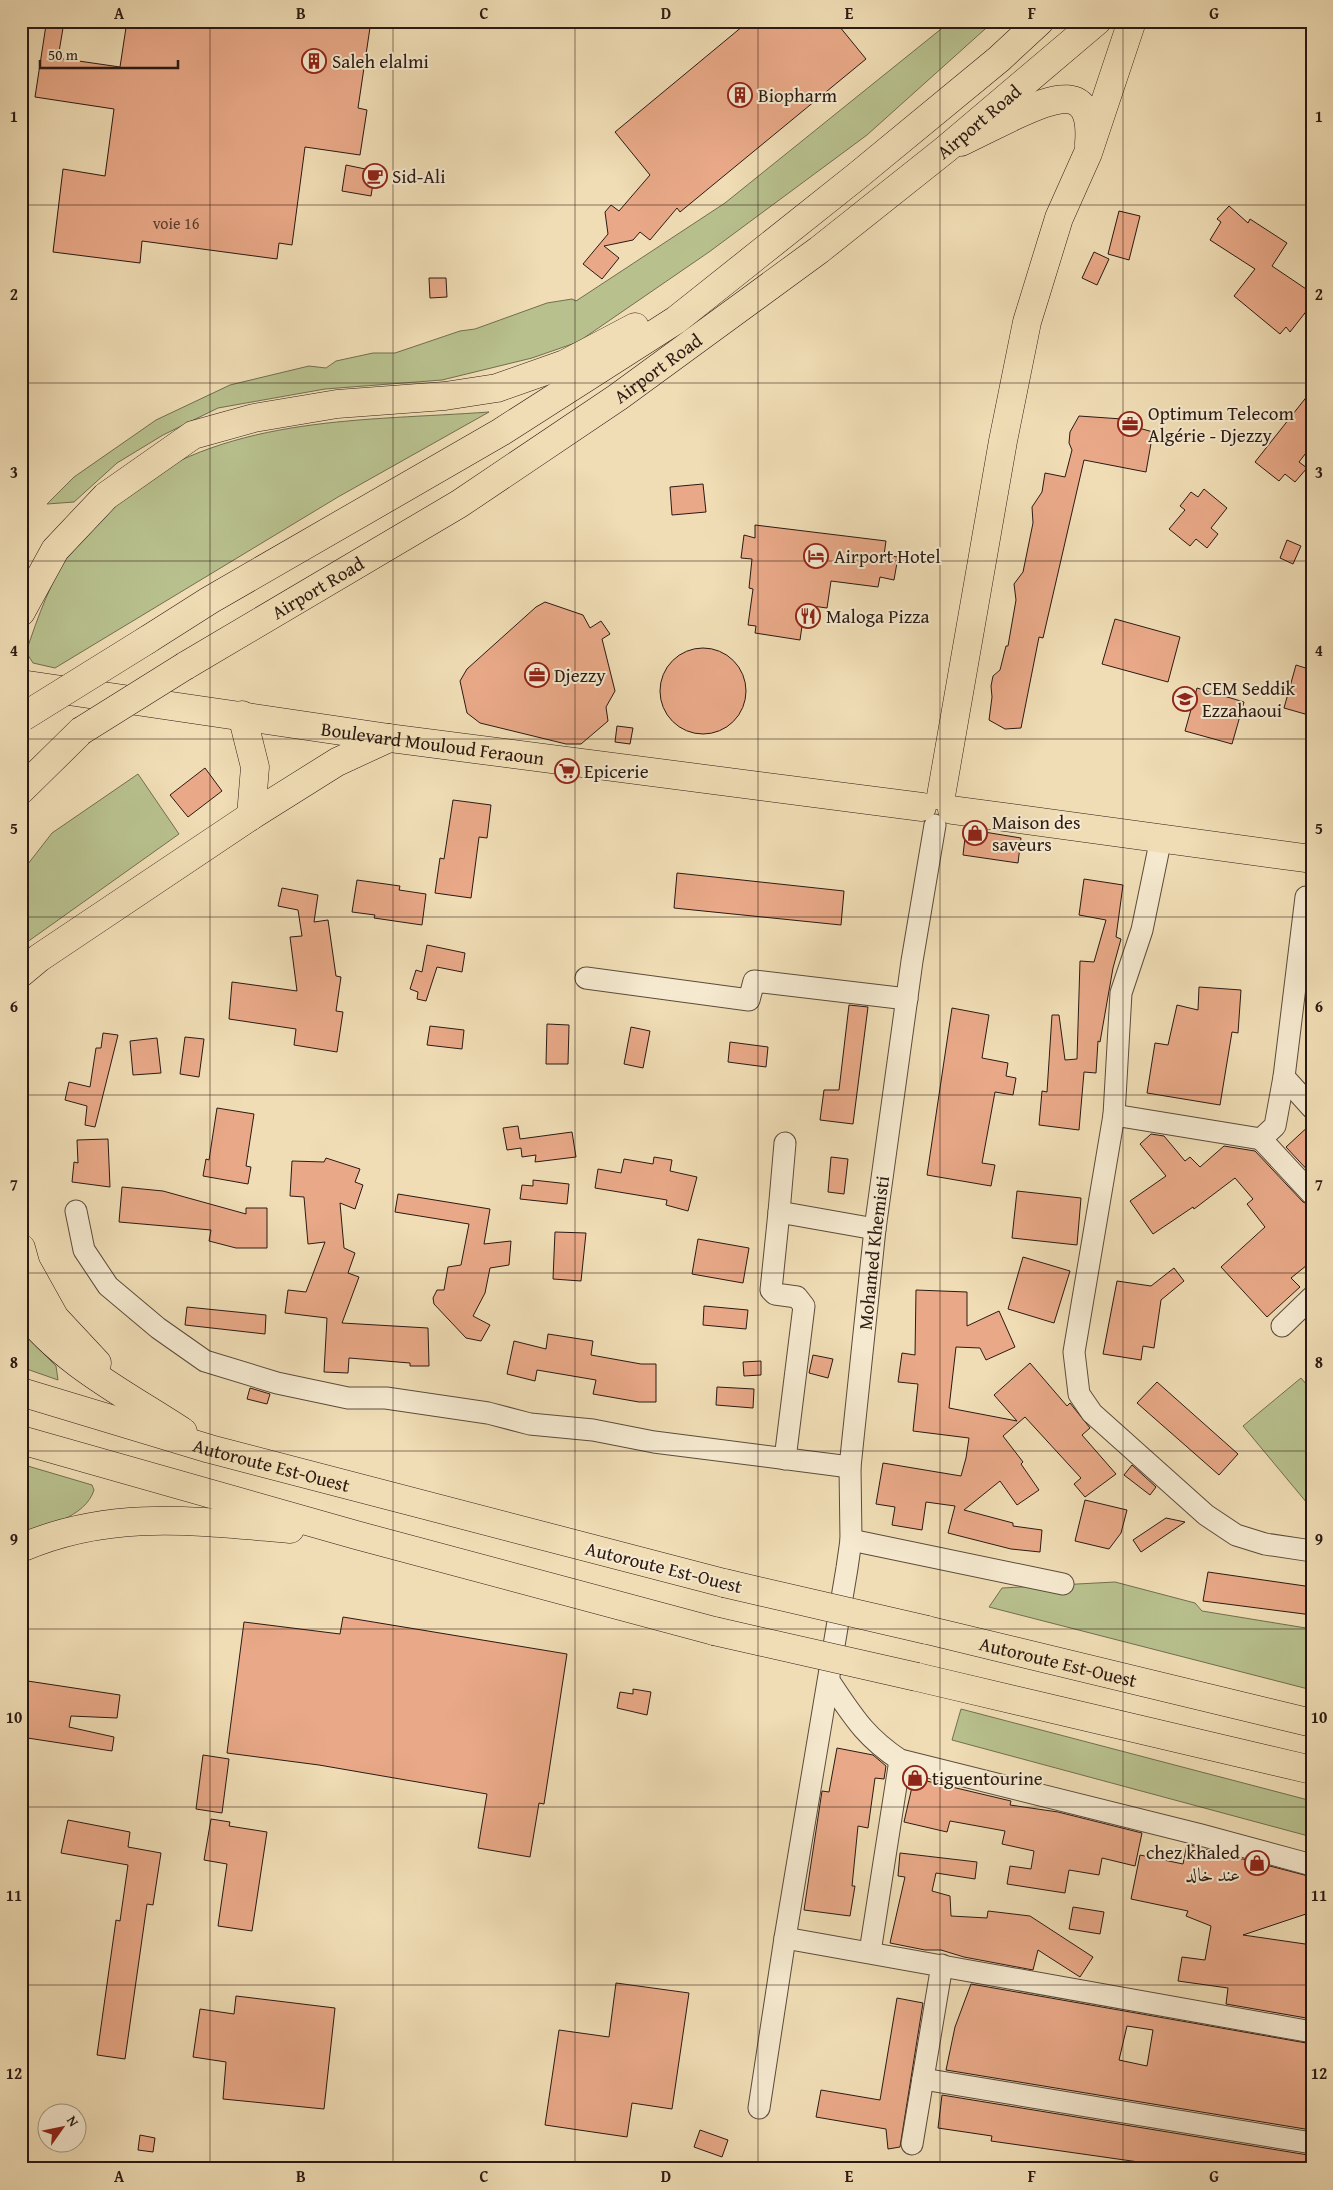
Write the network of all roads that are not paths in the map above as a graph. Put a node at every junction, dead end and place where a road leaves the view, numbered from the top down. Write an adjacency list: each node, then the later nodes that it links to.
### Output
1 (1040, 21): 6 (main road, Airport Road)
2 (1097, 21): 4 (main road, Airport Road)
3 (1132, 21): 5 (main road)
4 (946, 149): 5 (main road); 11 (main road, Airport Road, bridge)
5 (1088, 153): 15 (main road)
6 (857, 176): 7 (main road); 10 (main road, Airport Road, bridge)
7 (21, 612)
8 (21, 684): 9 (main road, Boulevard Mouloud Feraoun)
9 (242, 715): 12 (main road, Boulevard Mouloud Feraoun); 16 (main road)
10 (22, 718)
11 (81, 731): 13 (main road); 14 (main road)
12 (389, 738): 15 (main road, Boulevard Mouloud Feraoun); 16 (main road)
13 (21, 771)
14 (21, 790)
15 (937, 809): 17 (main road, Boulevard Mouloud Feraoun); 22 (street, Mohamed Khemisti)
16 (251, 816): 20 (main road)
17 (1161, 838): 18 (main road, Boulevard Mouloud Feraoun); 25 (street)
18 (1312, 859)
19 (1306, 897): 23 (street)
20 (21, 973)
21 (586, 978): 22 (street)
22 (907, 999): 31 (street, Mohamed Khemisti)
23 (1284, 1077): 24 (street); 26 (street)
24 (1312, 1108)
25 (1114, 1114): 26 (street); 45 (street)
26 (1261, 1139): 28 (street)
27 (785, 1143): 30 (street)
28 (1312, 1194)
29 (76, 1211): 40 (street)
30 (779, 1212): 31 (street); 40 (street)
31 (875, 1229): 41 (street, Mohamed Khemisti)
32 (21, 1248): 37 (main road)
33 (1312, 1297): 35 (street)
34 (21, 1308): 37 (main road)
35 (1282, 1326)
36 (21, 1392): 39 (main road, Autoroute Est-Ouest)
37 (127, 1395): 39 (main road)
38 (21, 1440): 42 (main road)
39 (210, 1448): 48 (main road, Autoroute Est-Ouest, bridge)
40 (784, 1459): 41 (street)
41 (850, 1467): 43 (street, Mohamed Khemisti)
42 (356, 1535): 44 (main road); 50 (main road, bridge)
43 (851, 1540): 46 (street); 47 (street, Mohamed Khemisti)
44 (21, 1548)
45 (1312, 1551)
46 (1063, 1584)
47 (829, 1681): 49 (street); 52 (street, Mohamed Khemisti)
48 (1312, 1723)
49 (900, 1760): 51 (street); 53 (street)
50 (1312, 1770)
51 (1312, 1865)
52 (784, 1938): 53 (street); 57 (street, Mohamed Khemisti)
53 (870, 1952): 54 (street)
54 (942, 1965): 55 (street); 56 (street)
55 (1312, 2032)
56 (922, 2079): 58 (street); 59 (street)
57 (759, 2108)
58 (1312, 2143)
59 (912, 2144)

